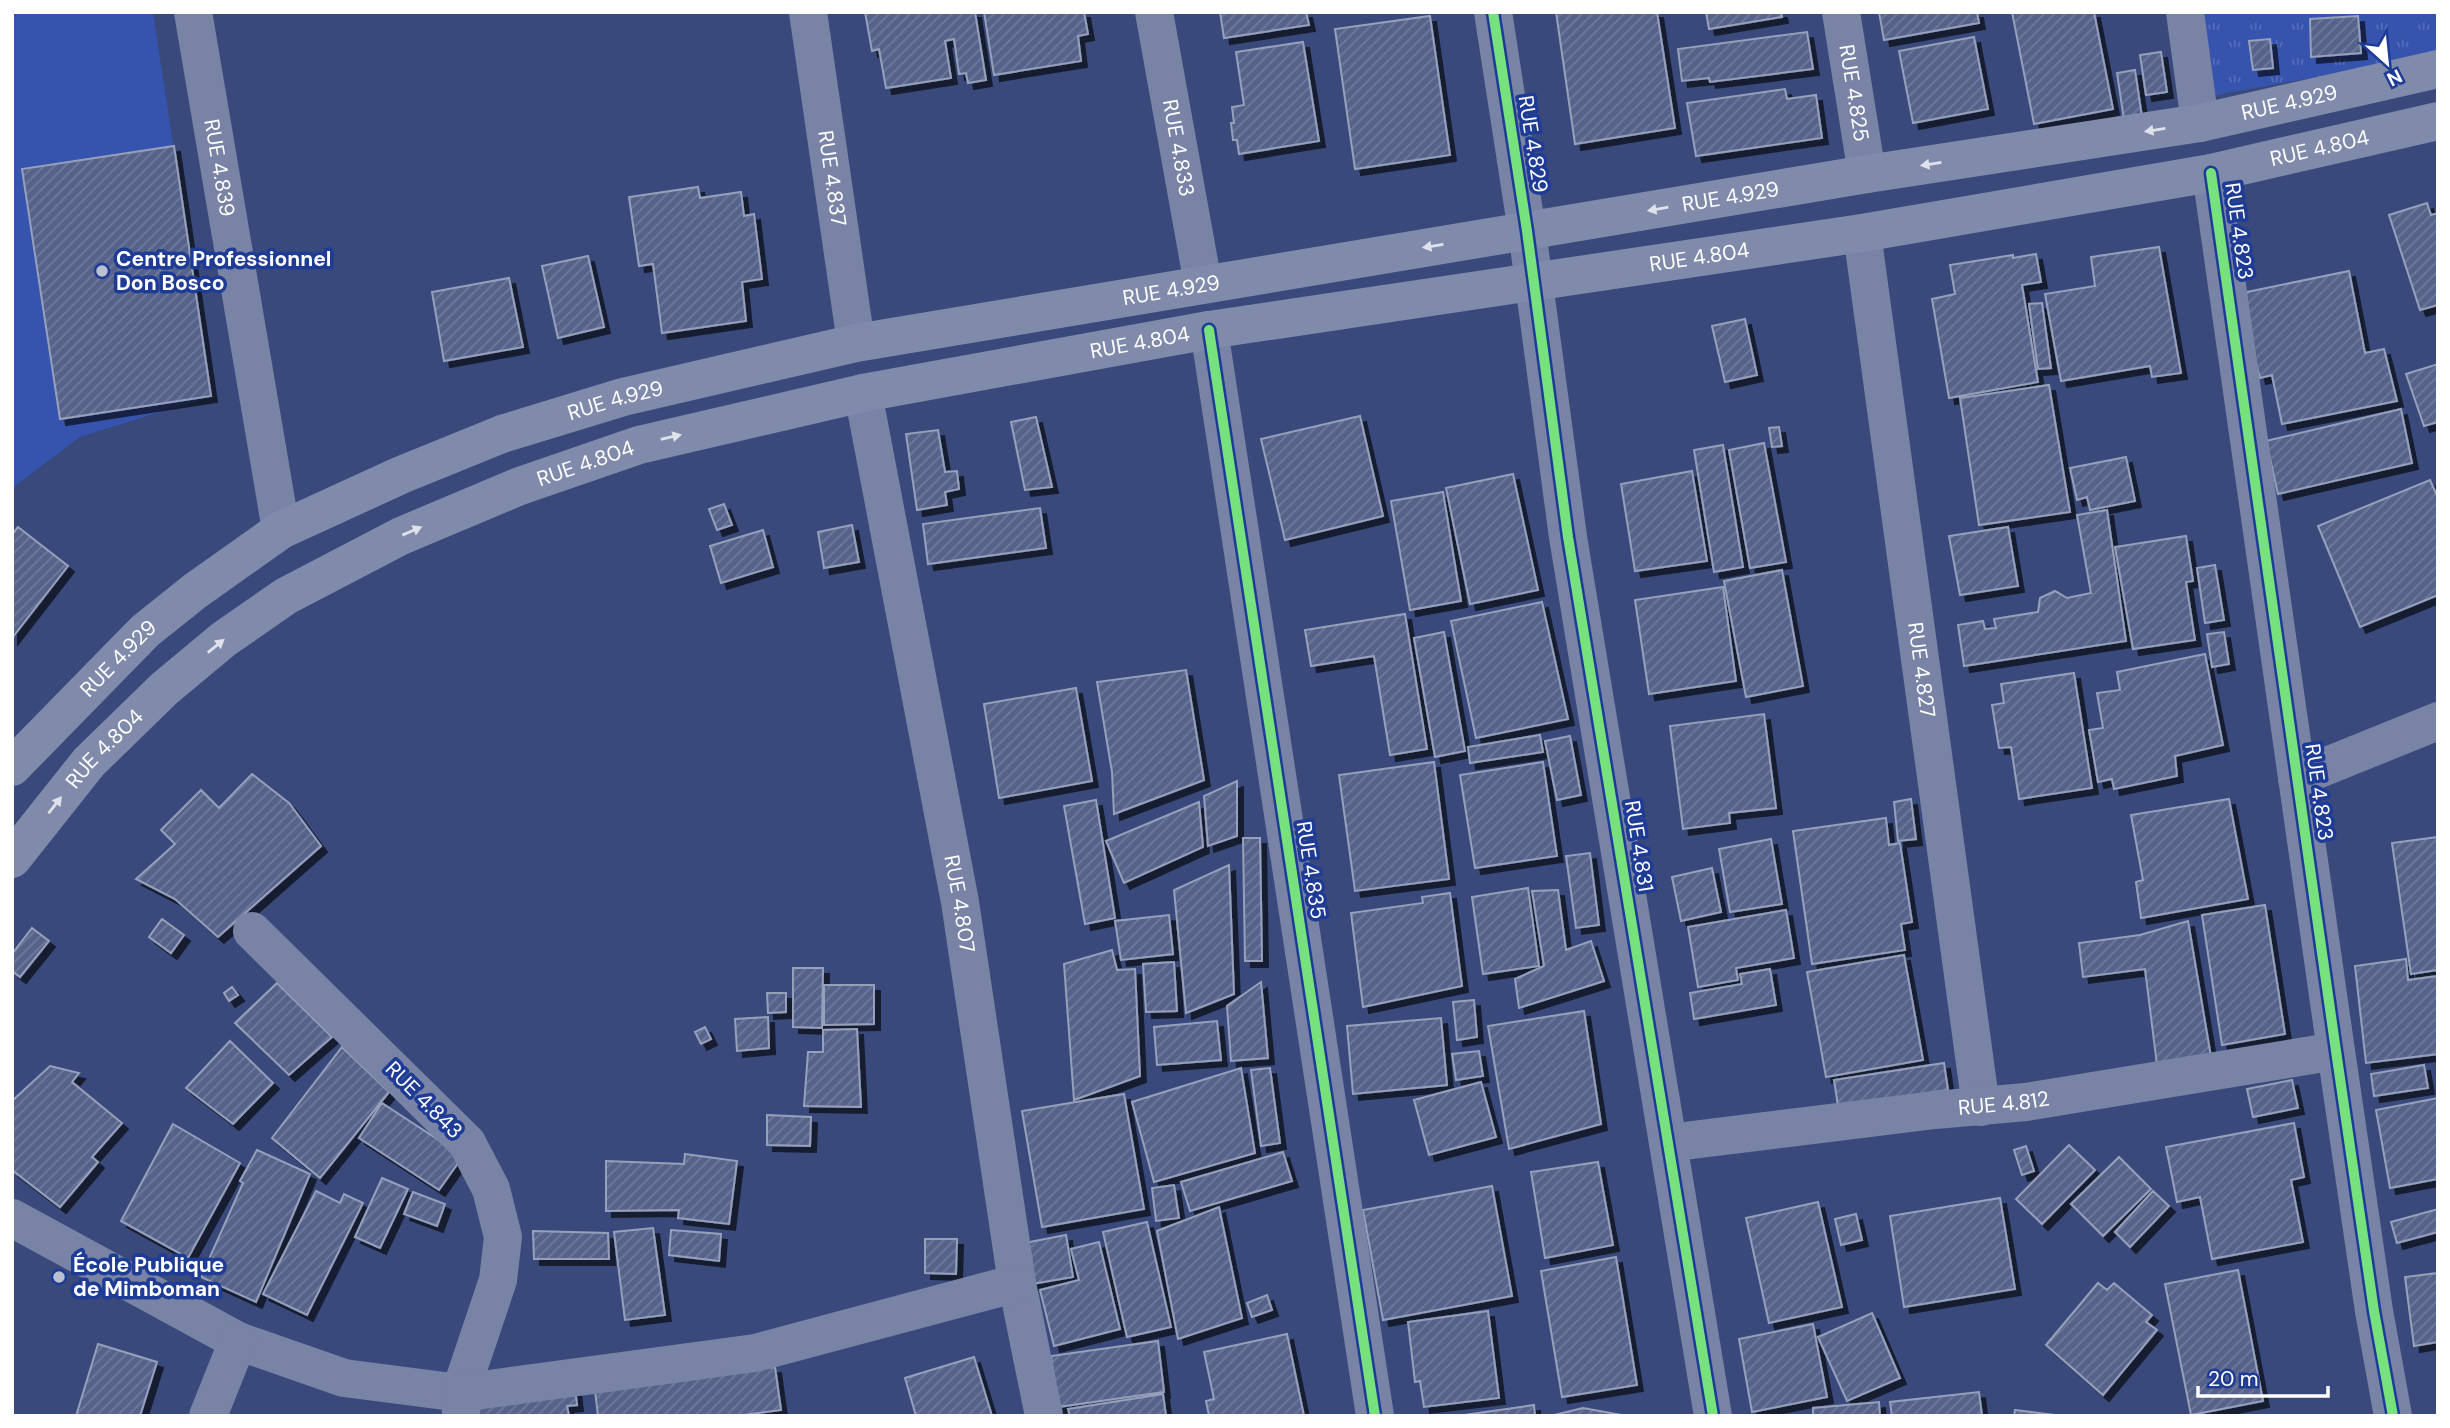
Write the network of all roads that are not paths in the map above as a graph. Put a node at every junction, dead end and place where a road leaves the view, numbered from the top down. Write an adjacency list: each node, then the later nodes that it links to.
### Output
1 (193, 12): 19 (street, RUE 4.839)
2 (808, 12): 17 (street, RUE 4.837)
3 (1154, 12): 15 (street, RUE 4.833)
4 (1493, 12): 12 (street, RUE 4.829)
5 (1841, 12): 11 (street, RUE 4.825)
6 (2185, 12): 9 (street)
7 (2438, 69): 9 (main road, RUE 4.929)
8 (2438, 121): 10 (main road, RUE 4.804)
9 (2200, 123): 11 (main road, RUE 4.929, one-way to 11)
10 (2211, 173): 13 (main road, RUE 4.804); 22 (street, RUE 4.823)
11 (1867, 174): 12 (main road, RUE 4.929, one-way to 12)
12 (1527, 231): 14 (street, RUE 4.829); 15 (main road, RUE 4.929, one-way to 15)
13 (1862, 233): 14 (main road, RUE 4.804); 26 (street, RUE 4.827)
14 (1532, 282): 16 (main road, RUE 4.804); 27 (street, RUE 4.831)
15 (1203, 284): 17 (main road, RUE 4.929)
16 (1209, 330): 18 (main road, RUE 4.804); 34 (street, RUE 4.835)
17 (856, 343): 19 (main road, RUE 4.929)
18 (863, 393): 23 (main road, RUE 4.804, one-way to 18); 29 (street, RUE 4.807)
19 (281, 530): 21 (main road, RUE 4.929)
20 (2438, 721): 22 (street)
21 (12, 767)
22 (2297, 778): 25 (street, RUE 4.823)
23 (12, 859)
24 (252, 931): 31 (street, RUE 4.843)
25 (2336, 1051): 26 (street, RUE 4.812); 36 (street, RUE 4.823)
26 (1981, 1107): 27 (street, RUE 4.812)
27 (1668, 1143): 35 (street, RUE 4.831)
28 (12, 1218): 30 (street)
29 (1017, 1283): 31 (street); 33 (street, RUE 4.807)
30 (238, 1341): 31 (street); 32 (street)
31 (460, 1404)
32 (208, 1416)
33 (1045, 1416)
34 (1375, 1416)
35 (1713, 1416)
36 (2393, 1416)

